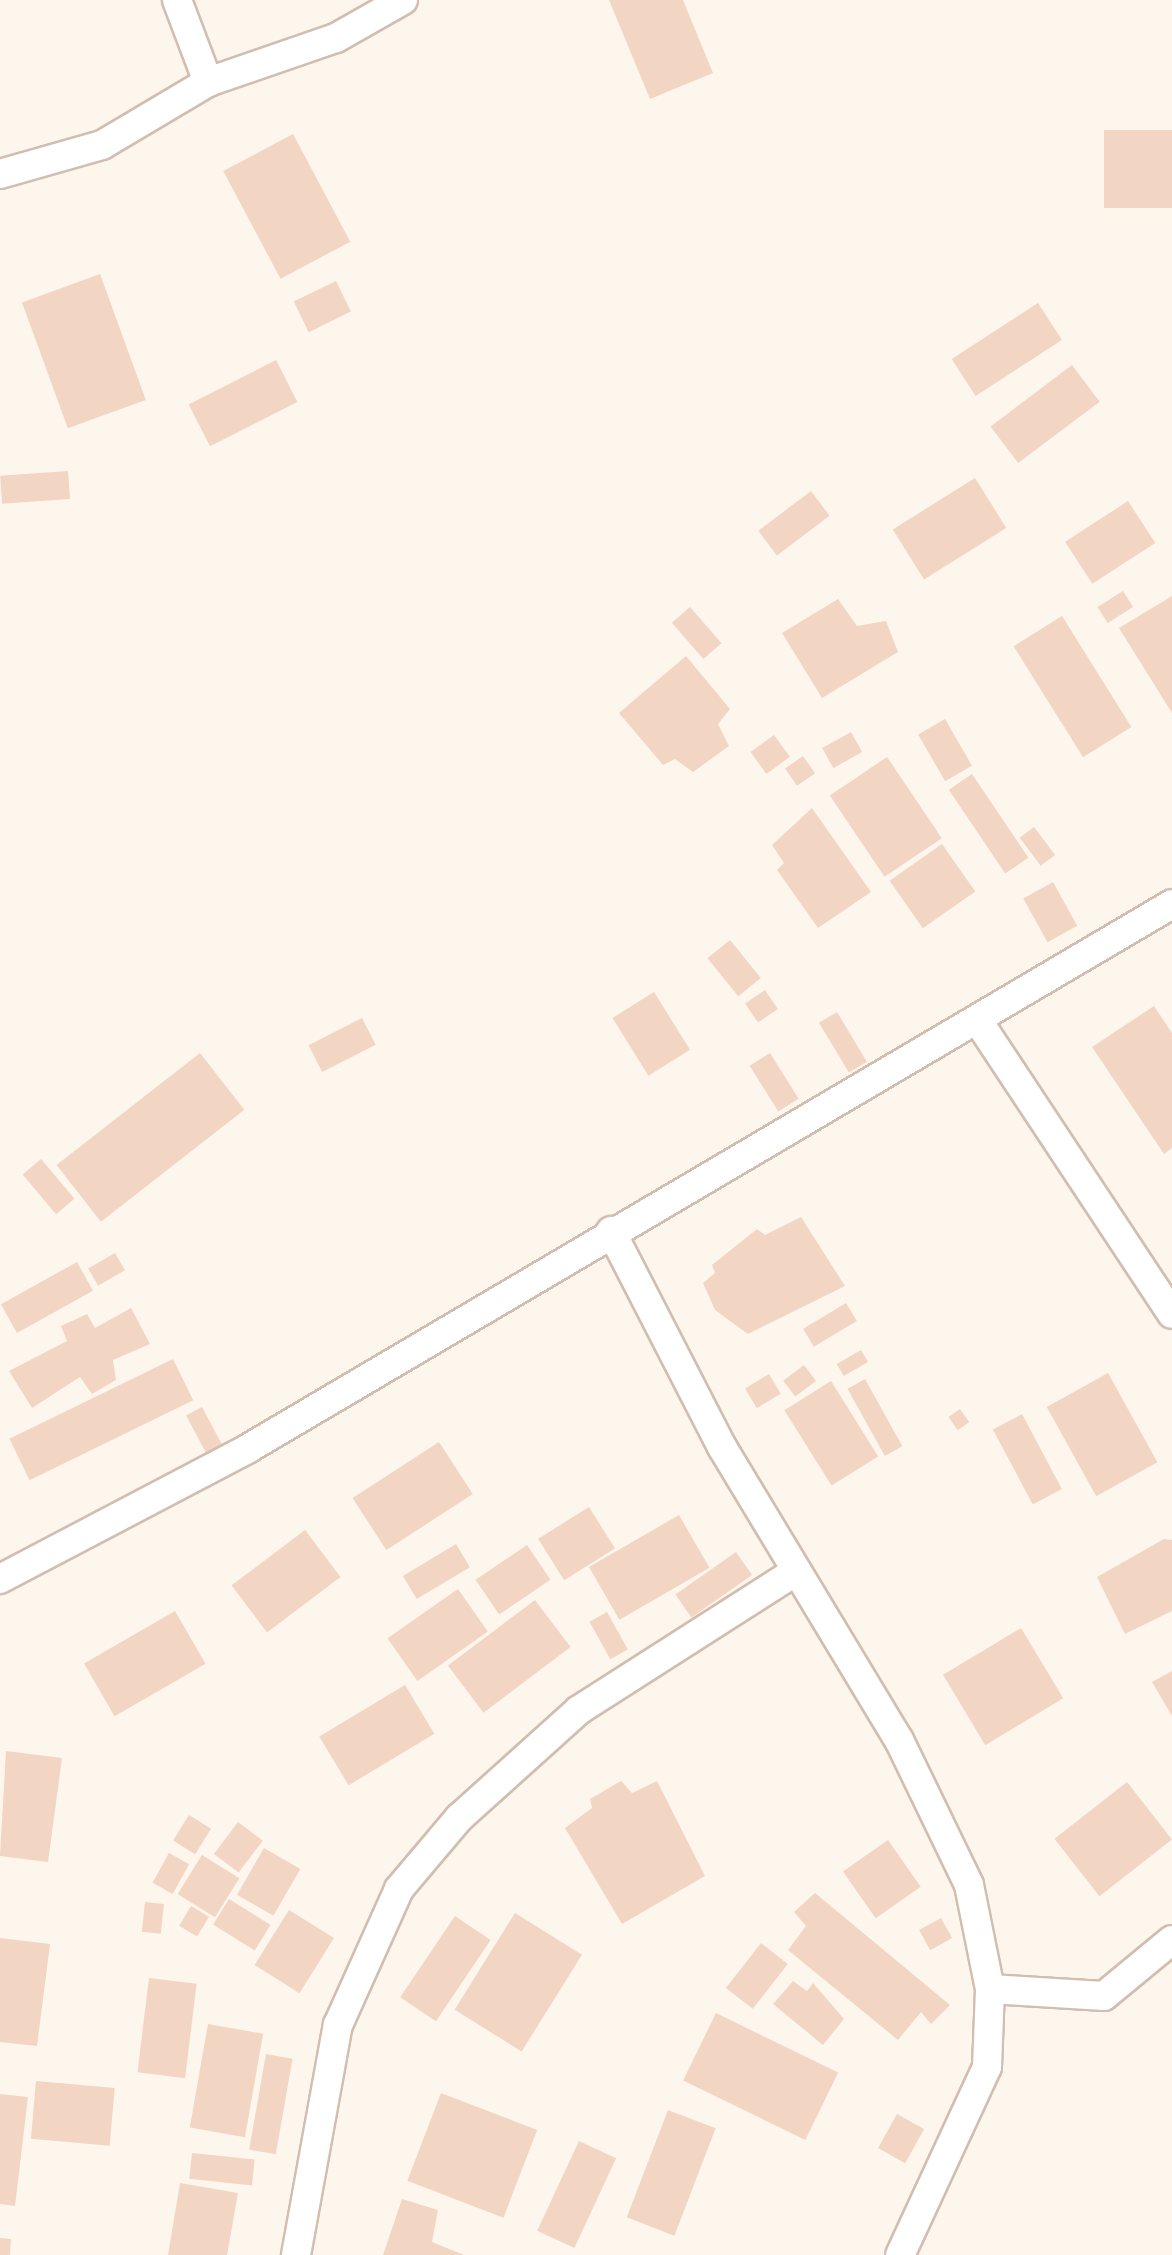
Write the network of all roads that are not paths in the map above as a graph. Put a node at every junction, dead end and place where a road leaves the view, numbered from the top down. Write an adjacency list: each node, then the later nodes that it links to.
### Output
1 (177, 0): 3 (street)
2 (403, 0): 3 (street)
3 (208, 82): 4 (street)
4 (0, 174)
5 (1172, 904): 6 (street)
6 (978, 1021): 7 (street); 8 (street)
7 (611, 1231): 9 (street); 10 (street)
8 (1172, 1314)
9 (795, 1572): 12 (street); 13 (street)
10 (0, 1579)
11 (1172, 1940): 12 (street)
12 (990, 1989): 14 (street)
13 (296, 2255)
14 (900, 2255)

